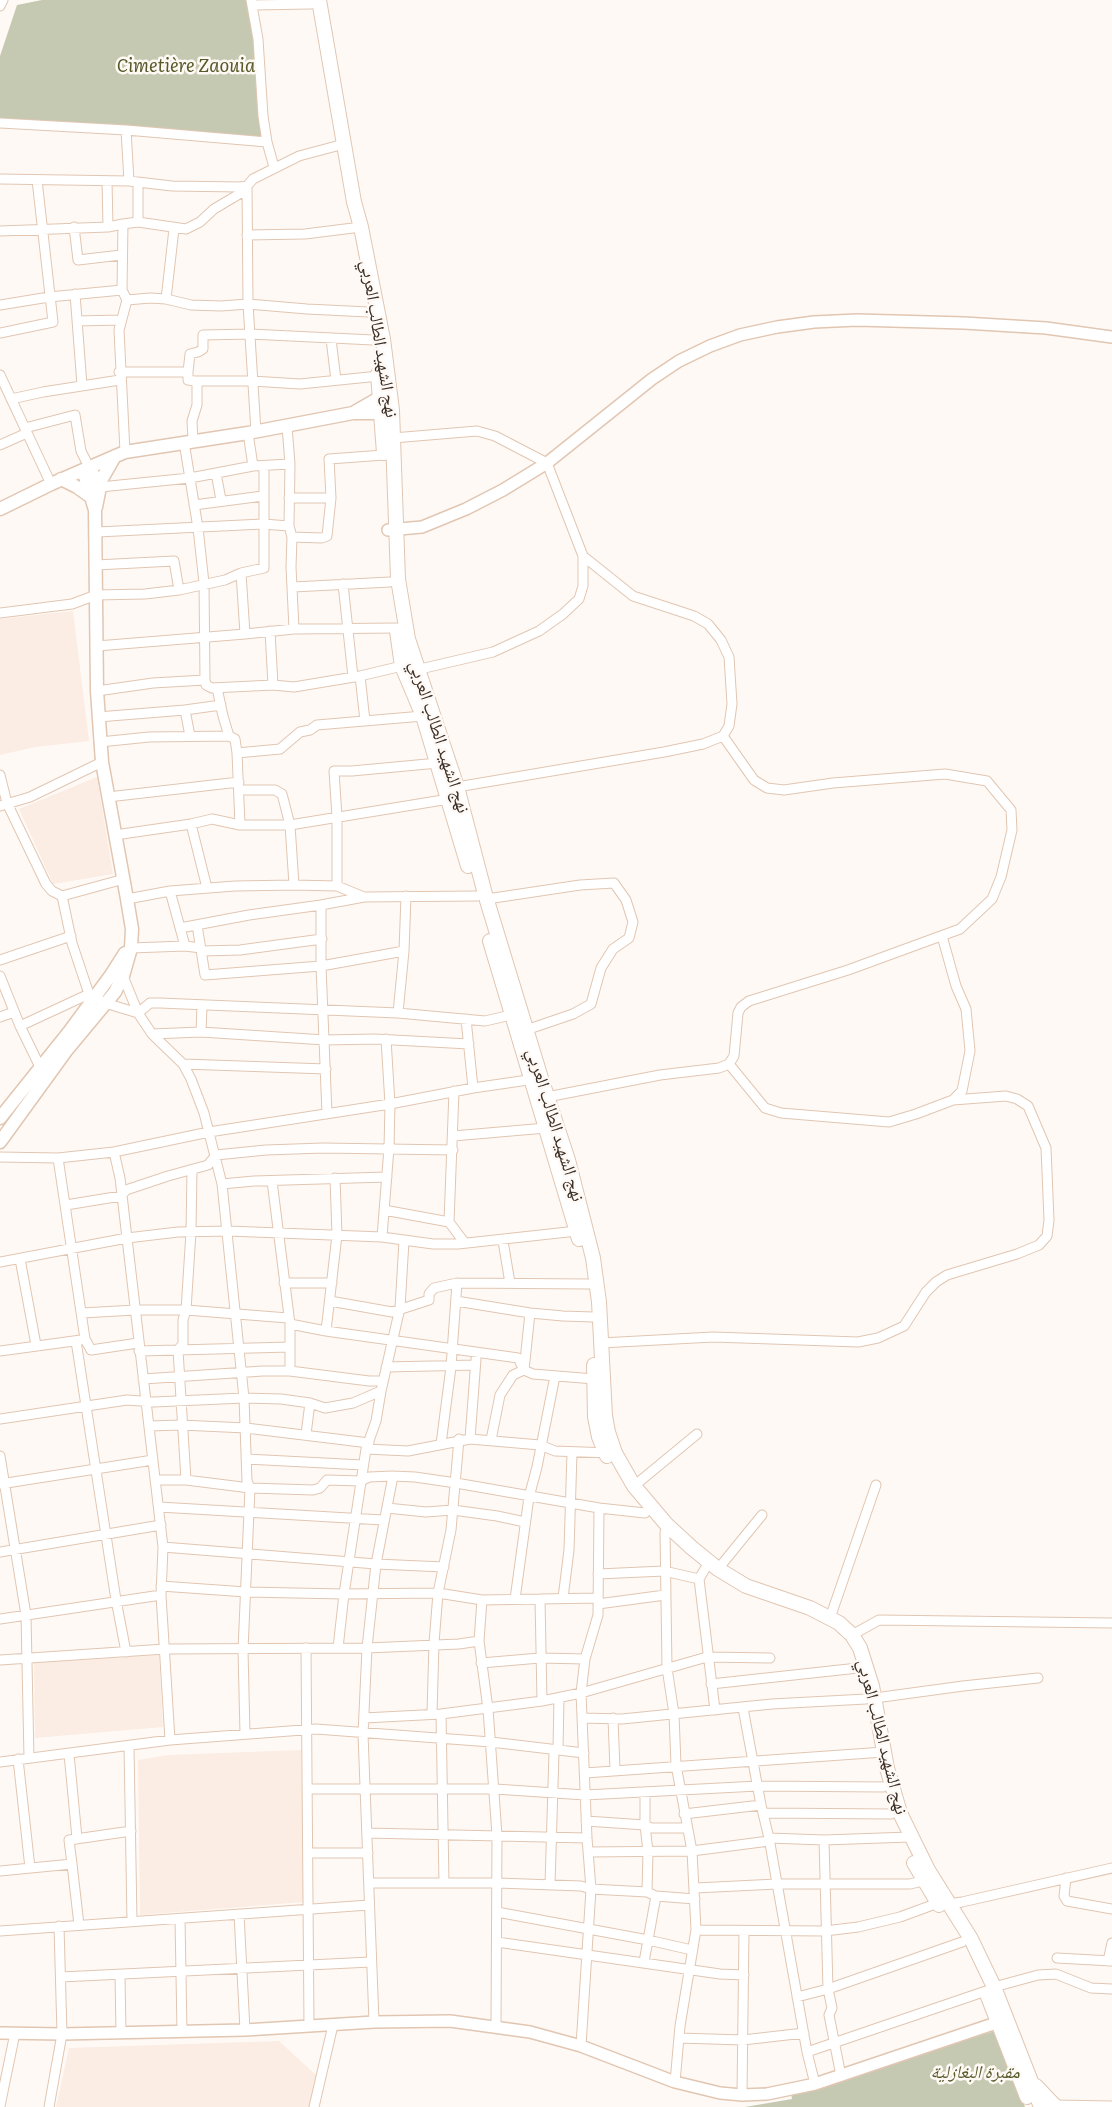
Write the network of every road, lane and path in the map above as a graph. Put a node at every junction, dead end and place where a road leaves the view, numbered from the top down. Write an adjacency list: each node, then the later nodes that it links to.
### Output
1 (3, 0): 4 (street)
2 (313, 1): 3 (street); 8 (main road, نهج الشهيد الطالب العربي)
3 (251, 3): 7 (street)
4 (0, 6)
5 (0, 123): 6 (street)
6 (126, 130): 7 (street); 13 (street)
7 (267, 142): 9 (street)
8 (340, 145): 9 (street); 19 (main road, نهج الشهيد الطالب العربي)
9 (274, 167): 14 (street)
10 (0, 179): 11 (street)
11 (37, 180): 12 (street); 20 (street)
12 (108, 181): 13 (street); 18 (street)
13 (134, 182): 14 (street); 15 (street)
14 (246, 188): 21 (street); 23 (street)
15 (138, 222): 16 (street); 21 (street)
16 (123, 224): 18 (street); 24 (street)
17 (74, 227): 18 (street); 20 (street); 24 (street)
18 (108, 227)
19 (357, 228): 23 (street); 32 (main road, نهج الشهيد الطالب العربي); 49 (main road, نهج الشهيد الطالب العربي)
20 (42, 229): 22 (street); 27 (street)
21 (174, 229): 28 (street)
22 (0, 231)
23 (247, 235): 30 (street)
24 (121, 255): 25 (street)
25 (122, 290): 26 (street); 29 (street)
26 (75, 294): 27 (street); 34 (street)
27 (49, 297): 31 (street); 35 (street)
28 (166, 299): 29 (street); 30 (street)
29 (127, 300): 33 (street)
30 (248, 304): 32 (street); 36 (street)
31 (0, 305)
32 (368, 312): 39 (main road, نهج الشهيد الطالب العربي)
33 (122, 320): 34 (street); 42 (street)
34 (77, 322): 47 (street)
35 (0, 333)
36 (250, 334): 38 (street); 40 (street); 45 (street)
37 (1112, 336): 60 (street)
38 (331, 339): 39 (street); 44 (street)
39 (373, 340): 43 (main road, نهج الشهيد الطالب العربي)
40 (188, 372): 42 (street); 46 (street)
41 (0, 375): 48 (street)
42 (120, 376): 47 (street); 58 (street)
43 (379, 376): 44 (street); 49 (main road, نهج الشهيد الطالب العربي)
44 (336, 380): 45 (street)
45 (252, 381): 46 (street); 54 (street)
46 (197, 382): 56 (street)
47 (82, 385): 48 (street)
48 (6, 396): 53 (street)
49 (384, 397): 50 (main road, نهج الشهيد الطالب العربي); 51 (main road)
50 (386, 412): 51 (main road); 55 (main road, نهج الشهيد الطالب العربي); 59 (main road, نهج الشهيد الطالب العربي)
51 (353, 413): 52 (main road)
52 (287, 426): 54 (main road); 61 (street)
53 (26, 430): 57 (street); 62 (street); 67 (street)
54 (252, 432): 56 (main road); 63 (street)
55 (393, 438): 60 (street); 77 (main road, نهج الشهيد الطالب العربي)
56 (189, 442): 58 (main road); 66 (street)
57 (0, 445)
58 (120, 454): 62 (main road); 68 (main road)
59 (384, 455): 71 (street); 77 (main road, نهج الشهيد الطالب العربي)
60 (547, 463): 77 (street); 81 (street)
61 (290, 464): 64 (street); 70 (street)
62 (86, 466): 67 (main road); 68 (main road)
63 (253, 466): 64 (street); 65 (street)
64 (264, 466): 69 (street)
65 (216, 473): 66 (street); 72 (street)
66 (190, 478): 68 (street); 73 (street)
67 (56, 482): 68 (main road); 74 (main road)
68 (97, 495): 79 (main road)
69 (263, 496): 72 (street); 75 (street)
70 (289, 498): 71 (street); 76 (street)
71 (331, 498): 80 (street)
72 (221, 500): 73 (street)
73 (194, 505): 78 (street)
74 (0, 509)
75 (263, 524): 76 (street); 78 (street); 83 (street)
76 (289, 526): 80 (street)
77 (392, 526): 84 (main road, نهج الشهيد الطالب العربي); 99 (main road, نهج الشهيد الطالب العربي)
78 (198, 528): 79 (street); 85 (street)
79 (97, 532): 82 (main road)
80 (292, 536): 87 (street)
81 (583, 556): 99 (street); 112 (street)
82 (96, 565): 88 (street); 89 (main road)
83 (241, 573): 85 (street); 95 (street)
84 (390, 582): 86 (street); 92 (main road, نهج الشهيد الطالب العربي)
85 (204, 583): 88 (street); 96 (street)
86 (343, 584): 87 (street); 91 (street)
87 (293, 587): 93 (street)
88 (179, 590): 89 (street)
89 (96, 595): 90 (street); 97 (main road)
90 (0, 613)
91 (347, 628): 92 (street); 93 (street); 100 (street)
92 (397, 628): 98 (main road, نهج الشهيد الطالب العربي)
93 (294, 629): 94 (street)
94 (270, 631): 95 (street); 102 (street)
95 (245, 634): 96 (street)
96 (205, 637): 97 (street); 101 (street)
97 (97, 646): 104 (main road)
98 (402, 666): 99 (street); 100 (street); 107 (main road, نهج الشهيد الطالب العربي)
99 (416, 670): 119 (main road, نهج الشهيد الطالب العربي)
100 (356, 677): 102 (street); 109 (street)
101 (205, 680): 103 (street); 104 (street)
102 (273, 685): 103 (street)
103 (217, 688): 105 (street)
104 (97, 691): 108 (main road)
105 (221, 705): 106 (street); 111 (street)
106 (185, 710): 108 (street); 110 (street)
107 (423, 716): 109 (street); 116 (main road, نهج الشهيد الطالب العربي)
108 (98, 717): 113 (main road)
109 (365, 721): 114 (street)
110 (190, 736): 111 (street); 113 (street)
111 (230, 736): 114 (street)
112 (723, 736): 119 (street); 143 (street)
113 (100, 742): 115 (main road)
114 (237, 753): 118 (street)
115 (102, 762): 120 (main road); 122 (street)
116 (438, 763): 121 (main road, نهج الشهيد الطالب العربي); 123 (street)
117 (0, 775): 122 (street)
118 (240, 786): 120 (street); 125 (street); 126 (street)
119 (456, 787): 136 (main road, نهج الشهيد الطالب العربي)
120 (108, 796): 127 (main road)
121 (449, 799): 123 (street); 136 (main road, نهج الشهيد الطالب العربي)
122 (4, 804): 133 (street)
123 (337, 818): 125 (street); 130 (street)
124 (191, 824): 126 (street); 127 (street); 131 (street)
125 (290, 824): 126 (street); 129 (street)
126 (240, 825)
127 (116, 835): 128 (main road)
128 (124, 879): 133 (street); 137 (main road)
129 (294, 885): 130 (street); 131 (street)
130 (337, 886): 134 (street)
131 (207, 888): 132 (street)
132 (170, 891): 137 (street); 140 (street)
133 (62, 896): 142 (street)
134 (364, 896): 135 (street); 138 (street)
135 (406, 896): 136 (street); 148 (street)
136 (482, 898): 159 (main road, نهج الشهيد الطالب العربي); 163 (main road, نهج الشهيد الطالب العربي); 163 (street)
137 (127, 899): 141 (main road)
138 (321, 905): 139 (street); 144 (street)
139 (197, 925): 140 (street); 147 (street)
140 (180, 928): 145 (street)
141 (132, 929): 146 (main road); 153 (main road)
142 (71, 936): 149 (street); 153 (street)
143 (942, 936): 170 (street); 177 (street)
144 (322, 939): 147 (street); 150 (street)
145 (185, 946): 146 (street); 147 (street)
146 (131, 948): 152 (main road)
147 (202, 950): 150 (street)
148 (404, 951): 150 (street); 158 (street)
149 (0, 960)
150 (321, 966): 155 (street)
151 (0, 976): 156 (street)
152 (123, 976): 153 (main road); 157 (street)
153 (96, 998): 157 (street); 162 (street); 171 (main road); 184 (main road)
154 (202, 1005): 155 (street); 157 (street); 164 (street)
155 (323, 1011): 158 (street); 167 (street)
156 (14, 1012): 160 (street); 162 (street)
157 (138, 1013): 165 (street)
158 (398, 1013): 161 (street)
159 (511, 1015): 161 (street); 173 (main road, نهج الشهيد الطالب العربي)
160 (0, 1017)
161 (466, 1018): 168 (street)
162 (20, 1026): 171 (street)
163 (526, 1030): 173 (main road, نهج الشهيد الطالب العربي)
164 (202, 1032): 165 (street); 167 (street)
165 (152, 1034): 169 (street)
166 (386, 1039): 167 (street); 168 (street); 178 (street)
167 (325, 1040): 172 (street)
168 (469, 1044): 174 (street)
169 (183, 1064): 172 (street); 182 (street)
170 (729, 1064): 176 (street); 177 (street)
171 (41, 1069): 180 (main road)
172 (326, 1069): 179 (street)
173 (536, 1079): 174 (street); 176 (main road, نهج الشهيد الطالب العربي); 181 (main road, نهج الشهيد الطالب العربي)
174 (473, 1088): 175 (street)
175 (454, 1091): 178 (street); 183 (street)
176 (547, 1097): 232 (main road, نهج الشهيد الطالب العربي)
177 (953, 1100): 232 (street)
178 (390, 1104): 179 (street); 185 (street)
179 (327, 1114): 182 (street)
180 (0, 1118)
181 (546, 1128): 183 (street); 201 (main road, نهج الشهيد الطالب العربي)
182 (209, 1132): 187 (street); 188 (street)
183 (453, 1136): 186 (street)
184 (0, 1142)
185 (389, 1148): 186 (street); 188 (street); 192 (street)
186 (453, 1150): 199 (street)
187 (114, 1152): 190 (street); 196 (street)
188 (216, 1155): 191 (street); 195 (street)
189 (0, 1158): 190 (street)
190 (58, 1158): 197 (street)
191 (192, 1170): 196 (street); 202 (street)
192 (387, 1177): 193 (street); 198 (street)
193 (335, 1178): 194 (street); 204 (street)
194 (272, 1181): 195 (street); 203 (street)
195 (222, 1184): 200 (street)
196 (121, 1196): 197 (street); 206 (street)
197 (66, 1205): 210 (street)
198 (384, 1210): 199 (street); 205 (street)
199 (449, 1222): 209 (street)
200 (228, 1231): 202 (street); 203 (street); 225 (street)
201 (576, 1231): 208 (street); 217 (main road, نهج الشهيد الطالب العربي)
202 (192, 1232): 206 (street); 222 (street)
203 (280, 1233): 204 (street); 214 (street)
204 (337, 1235): 205 (street); 215 (street)
205 (382, 1237): 207 (street)
206 (127, 1238): 210 (street); 221 (street)
207 (404, 1241): 209 (street); 220 (street)
208 (503, 1241): 209 (street); 216 (street)
209 (464, 1242)
210 (72, 1249): 211 (street); 223 (street)
211 (20, 1259): 212 (street); 233 (street)
212 (0, 1262)
213 (456, 1282): 216 (street); 219 (street); 220 (street)
214 (284, 1283): 215 (street); 227 (street)
215 (332, 1283): 218 (street)
216 (510, 1283): 217 (street)
217 (589, 1284): 226 (main road, نهج الشهيد الطالب العربي)
218 (330, 1301): 220 (street); 228 (street)
219 (456, 1301): 224 (street); 237 (street)
220 (400, 1308): 230 (street)
221 (136, 1310): 222 (street); 223 (street); 234 (street)
222 (186, 1310): 225 (street); 238 (street)
223 (82, 1313): 229 (street)
224 (530, 1313): 226 (street); 244 (street)
225 (236, 1315): 227 (street); 235 (street)
226 (593, 1317): 249 (main road, نهج الشهيد الطالب العربي)
227 (289, 1321): 228 (street); 236 (street)
228 (326, 1330): 230 (street)
229 (85, 1339): 231 (street); 234 (street)
230 (392, 1340): 237 (street); 243 (street)
231 (76, 1341): 233 (street); 257 (street)
232 (601, 1343): 271 (main road, نهج الشهيد الطالب العربي)
233 (36, 1345): 239 (street)
234 (139, 1347): 238 (street); 250 (street)
235 (239, 1347): 236 (street); 238 (street); 246 (street)
236 (290, 1347): 245 (street)
237 (452, 1348): 240 (street); 242 (street)
238 (178, 1350): 248 (street)
239 (0, 1351)
240 (476, 1353): 241 (street); 244 (street)
241 (475, 1365): 242 (street); 265 (street)
242 (451, 1367): 243 (street); 267 (street)
243 (386, 1368): 251 (street)
244 (524, 1370): 247 (street); 266 (street)
245 (290, 1371): 246 (street); 251 (street)
246 (241, 1372): 248 (street); 253 (street)
247 (555, 1376): 249 (street); 268 (street)
248 (180, 1377): 250 (street); 254 (street)
249 (594, 1378): 271 (main road, نهج الشهيد الطالب العربي)
250 (143, 1379): 255 (street)
251 (383, 1381): 252 (street)
252 (381, 1391): 256 (street); 269 (street)
253 (244, 1398): 254 (street); 256 (street); 261 (street)
254 (182, 1400): 255 (street); 259 (street)
255 (146, 1401): 257 (street); 260 (street)
256 (310, 1403): 262 (street)
257 (86, 1405): 258 (street); 276 (street)
258 (0, 1418)
259 (181, 1425): 260 (street); 261 (street); 279 (street)
260 (149, 1426): 274 (street)
261 (246, 1428): 262 (street); 273 (street)
262 (306, 1434): 269 (street)
263 (697, 1434): 284 (street)
264 (459, 1439): 265 (street); 267 (street); 281 (street)
265 (470, 1439): 266 (street)
266 (491, 1440): 268 (street)
267 (441, 1444): 269 (street)
268 (540, 1444): 270 (street); 286 (street)
269 (367, 1446): 275 (street)
270 (572, 1452): 271 (street); 287 (street)
271 (611, 1453): 284 (main road, نهج الشهيد الطالب العربي); 293 (main road, نهج الشهيد الطالب العربي)
272 (0, 1456): 282 (street)
273 (246, 1459): 275 (street); 285 (street)
274 (153, 1460): 276 (street); 278 (street)
275 (363, 1464): 280 (street)
276 (95, 1469): 282 (street); 300 (street)
277 (392, 1476): 280 (street); 281 (street); 289 (street)
278 (155, 1480): 279 (street); 288 (street)
279 (186, 1480): 285 (street)
280 (361, 1481): 285 (street); 295 (street)
281 (456, 1483): 286 (street); 291 (street)
282 (2, 1484): 302 (street)
283 (876, 1485): 326 (street)
284 (634, 1486): 303 (main road, نهج الشهيد الطالب العربي)
285 (250, 1488): 292 (street)
286 (529, 1497): 287 (street); 297 (street)
287 (571, 1504): 290 (street); 318 (street)
288 (159, 1507): 292 (street); 298 (street)
289 (387, 1508): 291 (street); 296 (street)
290 (599, 1508): 293 (street); 311 (street)
291 (453, 1510): 297 (street); 308 (street)
292 (250, 1512): 295 (street); 305 (street)
293 (645, 1513): 299 (main road, نهج الشهيد الطالب العربي)
294 (762, 1515): 310 (street)
295 (356, 1518): 296 (street); 306 (street)
296 (383, 1520): 307 (street)
297 (526, 1522): 319 (street)
298 (160, 1525): 300 (street); 301 (street)
299 (665, 1532): 303 (main road, نهج الشهيد الطالب العربي); 309 (street)
300 (106, 1533): 302 (street); 321 (street)
301 (163, 1546): 305 (street); 312 (street)
302 (15, 1549): 304 (street); 325 (street)
303 (690, 1550): 310 (main road, نهج الشهيد الطالب العربي)
304 (0, 1552)
305 (248, 1554): 306 (street); 313 (street)
306 (349, 1562): 307 (street); 316 (street)
307 (376, 1564): 308 (street); 314 (street)
308 (444, 1568): 315 (street)
309 (664, 1571): 310 (street); 311 (street); 317 (street)
310 (708, 1572): 324 (main road, نهج الشهيد الطالب العربي); 338 (street)
311 (598, 1574): 323 (street)
312 (161, 1590): 313 (street); 321 (street); 335 (street)
313 (246, 1592): 316 (street); 336 (street)
314 (372, 1593): 315 (street); 316 (street); 334 (street)
315 (438, 1593): 322 (street); 331 (street)
316 (344, 1594): 333 (street)
317 (665, 1595): 323 (street); 345 (street)
318 (563, 1598): 320 (street); 323 (street)
319 (515, 1599): 320 (street); 322 (street)
320 (540, 1599): 339 (street)
321 (116, 1600): 325 (street); 337 (street)
322 (482, 1600): 330 (street)
323 (598, 1601): 343 (street)
324 (787, 1604): 326 (main road, نهج الشهيد الطالب العربي); 346 (main road, نهج الشهيد الطالب العربي)
325 (26, 1615): 327 (street); 342 (street)
326 (830, 1618): 329 (main road, نهج الشهيد الطالب العربي)
327 (0, 1619)
328 (1112, 1623): 329 (street)
329 (852, 1635): 351 (main road, نهج الشهيد الطالب العربي)
330 (479, 1641): 331 (street); 344 (street)
331 (434, 1644): 334 (street); 356 (street)
332 (306, 1648): 333 (street); 336 (street); 361 (street)
333 (338, 1648): 334 (street)
334 (367, 1648): 358 (street)
335 (165, 1649): 336 (street); 337 (street); 365 (street)
336 (242, 1650): 362 (street)
337 (126, 1652): 342 (street)
338 (707, 1657): 340 (street); 345 (street); 348 (street)
339 (540, 1658): 343 (street); 344 (street); 352 (street)
340 (770, 1658)
341 (0, 1660): 342 (street)
342 (27, 1660): 372 (street)
343 (585, 1660): 349 (street)
344 (481, 1663): 354 (street)
345 (667, 1668): 349 (street); 357 (street)
346 (858, 1668): 348 (street); 351 (main road, نهج الشهيد الطالب العربي)
347 (1038, 1678): 351 (street)
348 (711, 1684): 355 (street)
349 (582, 1693): 350 (street); 359 (street)
350 (559, 1698): 352 (street); 368 (street)
351 (871, 1698): 353 (street); 369 (main road, نهج الشهيد الطالب العربي)
352 (542, 1702): 354 (street)
353 (743, 1708): 355 (street); 374 (street)
354 (488, 1709): 356 (street); 366 (street)
355 (715, 1710): 357 (street)
356 (437, 1713): 358 (street); 364 (street)
357 (674, 1714): 360 (street); 376 (street)
358 (364, 1718): 363 (street)
359 (582, 1718): 360 (street); 370 (street)
360 (613, 1718): 377 (street)
361 (306, 1729): 362 (street); 363 (street); 383 (street)
362 (245, 1734): 365 (street)
363 (363, 1734): 364 (street); 381 (street)
364 (442, 1738): 366 (street); 382 (street)
365 (170, 1740): 367 (street)
366 (491, 1742): 368 (street); 384 (street)
367 (129, 1746): 371 (street); 395 (street)
368 (558, 1749): 370 (street); 387 (street)
369 (880, 1752): 374 (street); 380 (main road, نهج الشهيد الطالب العربي); 402 (main road, نهج الشهيد الطالب العربي)
370 (584, 1753): 378 (street)
371 (69, 1754): 372 (street); 400 (street)
372 (29, 1758): 373 (street)
373 (18, 1759): 375 (street); 411 (street)
374 (752, 1760): 376 (street); 379 (street)
375 (0, 1762)
376 (676, 1765): 377 (street); 385 (street)
377 (615, 1770): 378 (street)
378 (585, 1773): 388 (street)
379 (758, 1786): 380 (street); 385 (street); 389 (street)
380 (883, 1787): 391 (main road, نهج الشهيد الطالب العربي)
381 (365, 1788): 382 (street); 383 (street); 396 (street)
382 (443, 1788): 384 (street); 397 (street)
383 (307, 1789): 408 (street)
384 (495, 1789): 387 (street); 398 (street)
385 (680, 1791): 386 (street); 390 (street)
386 (644, 1793): 388 (street); 393 (street)
387 (553, 1794): 388 (street); 399 (street)
388 (585, 1795): 392 (street)
389 (762, 1809): 390 (street); 391 (street); 403 (street)
390 (684, 1814): 394 (street)
391 (891, 1814): 402 (main road, نهج الشهيد الطالب العربي)
392 (586, 1821): 393 (street); 401 (street)
393 (644, 1825): 394 (street); 407 (street)
394 (687, 1828): 405 (street)
395 (131, 1831): 400 (street); 434 (street)
396 (367, 1833): 397 (street); 409 (street)
397 (444, 1834): 398 (street); 417 (street)
398 (497, 1835): 399 (street); 418 (street)
399 (551, 1836): 401 (street); 421 (street)
400 (77, 1838): 410 (street)
401 (587, 1838): 406 (street)
402 (906, 1838): 404 (street); 415 (main road, نهج الشهيد الطالب العربي); 427 (main road, نهج الشهيد الطالب العربي)
403 (769, 1840): 404 (street); 405 (street); 419 (street)
404 (824, 1840): 420 (street)
405 (692, 1851): 407 (street); 422 (street)
406 (588, 1852): 407 (street); 423 (street)
407 (648, 1852): 424 (street)
408 (308, 1853): 409 (street); 429 (street)
409 (368, 1853): 416 (street)
410 (72, 1864): 411 (street); 435 (street)
411 (30, 1868): 413 (street)
412 (1112, 1868): 414 (street)
413 (0, 1871)
414 (1066, 1878): 427 (street); 430 (street)
415 (923, 1881): 420 (street); 427 (main road, نهج الشهيد الطالب العربي)
416 (369, 1883): 417 (street); 428 (street)
417 (444, 1883): 418 (street)
418 (498, 1883): 421 (street); 431 (street)
419 (777, 1884): 420 (street); 422 (street); 441 (street)
420 (824, 1884): 442 (street)
421 (550, 1885): 423 (street)
422 (695, 1888): 426 (street)
423 (591, 1889): 424 (street); 437 (street)
424 (647, 1892): 425 (street)
425 (656, 1896): 426 (street); 443 (street)
426 (695, 1899): 438 (street)
427 (944, 1904): 442 (street); 445 (main road, نهج الشهيد الطالب العربي); 461 (main road, نهج الشهيد الطالب العربي)
428 (369, 1905): 429 (street); 451 (street)
429 (308, 1908): 432 (street); 453 (street)
430 (1112, 1909)
431 (498, 1912): 437 (street); 444 (street)
432 (239, 1914): 433 (street); 454 (street)
433 (180, 1919): 434 (street); 456 (street)
434 (132, 1921): 435 (street)
435 (79, 1924): 436 (street)
436 (59, 1926): 439 (street); 459 (street)
437 (588, 1929): 443 (street); 448 (street)
438 (696, 1930): 440 (street); 447 (street)
439 (0, 1931)
440 (744, 1931): 441 (street); 458 (street)
441 (786, 1931): 442 (street); 463 (street)
442 (825, 1931): 460 (street)
443 (648, 1940): 447 (street); 452 (street)
444 (497, 1942): 448 (street); 468 (street)
445 (962, 1942): 460 (street); 461 (main road, نهج الشهيد الطالب العربي)
446 (1112, 1943): 450 (street)
447 (692, 1950): 455 (street)
448 (587, 1954): 452 (street); 479 (street)
449 (1057, 1958): 450 (street)
450 (1110, 1961)
451 (371, 1962): 453 (street); 465 (street)
452 (644, 1962): 455 (street)
453 (308, 1966): 454 (street); 467 (street)
454 (242, 1968): 456 (street); 469 (street)
455 (689, 1968): 458 (street); 476 (street)
456 (180, 1971): 457 (street); 470 (street)
457 (120, 1975): 459 (street); 473 (street)
458 (744, 1975): 477 (street)
459 (60, 1977): 475 (street)
460 (828, 1989): 463 (street); 478 (street)
461 (990, 1989): 462 (street); 464 (main road, نهج الشهيد الطالب العربي); 478 (street)
462 (1112, 1989)
463 (797, 1997): 474 (street)
464 (1002, 2021): 481 (street); 486 (main road, نهج الشهيد الطالب العربي); 490 (main road, نهج الشهيد الطالب العربي)
465 (374, 2022): 466 (street); 468 (street)
466 (334, 2025): 467 (street); 489 (street)
467 (309, 2026): 469 (street)
468 (496, 2027): 479 (street)
469 (244, 2030): 470 (street)
470 (182, 2031): 473 (street)
471 (0, 2032): 472 (street)
472 (15, 2033): 475 (street); 485 (street)
473 (121, 2033): 475 (street)
474 (804, 2033): 477 (street); 480 (street)
475 (62, 2034): 488 (street)
476 (679, 2038): 477 (street); 482 (street)
477 (744, 2040): 484 (street)
478 (834, 2043): 480 (street); 481 (street)
479 (581, 2046): 482 (street)
480 (807, 2052): 483 (street)
481 (841, 2076): 483 (street)
482 (675, 2082): 484 (street)
483 (815, 2084): 484 (street)
484 (742, 2095)
485 (0, 2106)
486 (1050, 2106): 487 (street)
487 (1112, 2106)
488 (49, 2107)
489 (314, 2107)
490 (1031, 2107)

